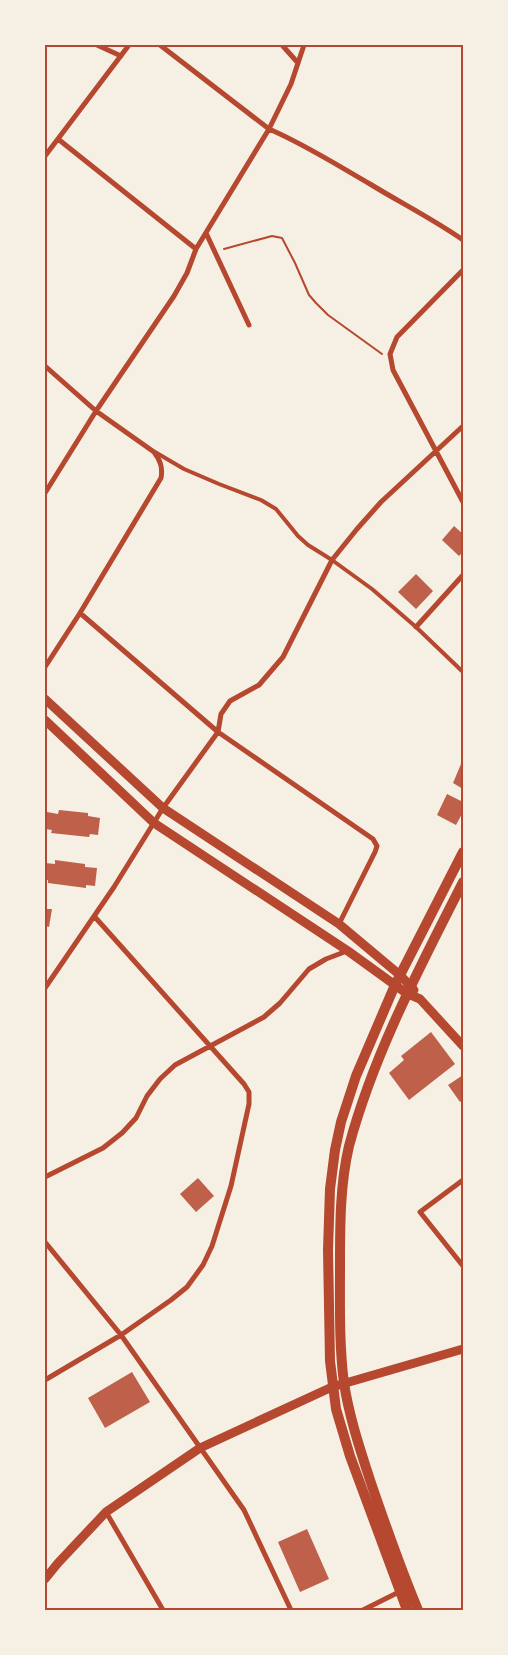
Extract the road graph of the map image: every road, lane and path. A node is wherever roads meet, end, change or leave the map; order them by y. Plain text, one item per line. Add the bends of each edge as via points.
1 (98, 45) edge
2 (129, 45) edge
3 (160, 45) edge
4 (282, 45) edge
5 (304, 45) edge
6 (121, 56) junction
7 (298, 63) junction
8 (268, 129) junction
9 (58, 139) junction
10 (45, 156) edge
11 (206, 233) junction
12 (463, 240) edge
13 (196, 249) junction
14 (214, 252) junction
15 (463, 270) edge
16 (249, 325) dead end
17 (391, 362) junction
18 (45, 366) edge
19 (96, 411) junction
20 (463, 426) edge
21 (435, 451) junction
22 (154, 452) junction
23 (45, 493) edge
24 (463, 502) edge
25 (332, 560) junction
26 (463, 576) edge
27 (80, 613) junction
28 (416, 627) junction
29 (45, 667) edge
30 (463, 672) edge
31 (45, 699) edge
32 (45, 720) edge
33 (218, 732) junction
34 (163, 808) junction
35 (154, 822) junction
36 (463, 852) edge
37 (463, 882) edge
38 (94, 916) junction
39 (339, 924) junction
40 (348, 951) junction
41 (398, 980) junction
42 (45, 988) edge
43 (409, 989) junction
44 (209, 1046) junction
45 (463, 1046) edge
46 (45, 1178) edge
47 (463, 1180) edge
48 (45, 1242) edge
49 (463, 1266) edge
50 (121, 1336) junction
51 (463, 1349) edge
52 (45, 1380) edge
53 (344, 1384) junction
54 (332, 1386) junction
55 (200, 1448) junction
56 (106, 1512) junction
57 (45, 1579) edge
58 (400, 1592) junction
59 (162, 1610) edge
60 (291, 1610) edge
61 (363, 1610) edge
62 (407, 1610) edge
63 (418, 1610) edge

1 - 6 street
2 - 6 street
3 - 8 street
4 - 7 street
5 - 7 street
6 - 9 street
7 - 8 street
8 - 11 street
8 - 12 street via 332,162
9 - 10 street
9 - 13 street
11 - 13 street
11 - 14 street
13 - 19 street via 174,296
14 - 16 street
14 - 17 path via 272,236 282,238 301,280 316,303
15 - 17 street via 397,337 390,354
17 - 21 street
18 - 19 street
19 - 22 street
19 - 23 street
20 - 21 street
21 - 24 street
21 - 25 street via 381,502
22 - 25 lane via 184,469 276,509 298,536
22 - 27 street via 162,466 161,478
25 - 28 lane
25 - 33 street via 283,657 259,685 230,701 221,714
26 - 28 street
27 - 29 street
27 - 33 street
28 - 30 lane
31 - 34 street
32 - 35 street
33 - 34 street
33 - 39 street via 370,836 376,846 375,852
34 - 35 street
34 - 39 street
35 - 38 street
35 - 40 street
36 - 41 main road
37 - 43 main road
38 - 42 street
38 - 44 street
39 - 41 street
40 - 41 street
40 - 44 street via 309,969 264,1017
41 - 43 street
41 - 54 main road via 356,1076 335,1150 328,1250
43 - 45 street
43 - 53 main road via 358,1114 343,1182 340,1238
44 - 46 street via 175,1065 160,1079 136,1118 122,1133 96,1152
44 - 50 street via 249,1092 250,1104 231,1186 212,1246 187,1287
47 - 49 street via 420,1212
48 - 50 street
50 - 52 street
50 - 55 street
51 - 53 street
53 - 54 street
53 - 63 main road via 362,1456
54 - 55 street
54 - 58 main road via 350,1456
55 - 56 street
55 - 60 street via 244,1510
56 - 57 street
56 - 59 street
58 - 61 street
58 - 62 main road

